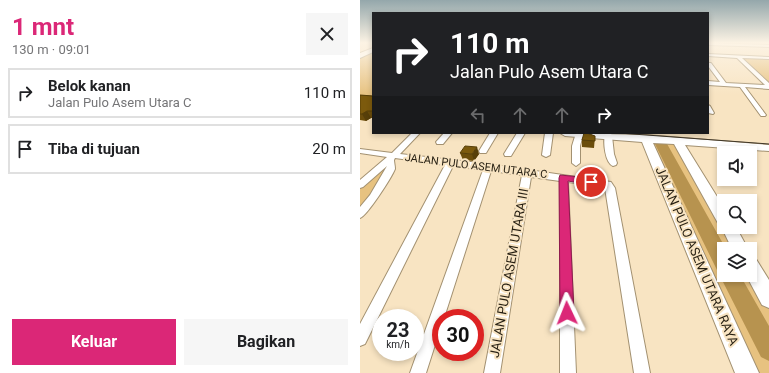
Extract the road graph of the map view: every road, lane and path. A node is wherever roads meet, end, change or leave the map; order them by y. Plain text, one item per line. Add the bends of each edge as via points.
1 (742, 60) edge
2 (709, 65) edge
3 (709, 83) edge
4 (724, 84) junction
5 (741, 85) junction
6 (769, 87) edge
7 (764, 115) dead end
8 (415, 134) edge
9 (447, 134) edge
10 (493, 134) edge
11 (520, 134) edge
12 (549, 134) edge
13 (579, 134) edge
14 (608, 136) junction
15 (693, 137) edge
16 (650, 138) junction
17 (769, 139) edge
18 (674, 140) junction
19 (440, 142) dead end
20 (769, 148) edge
21 (483, 150) dead end
22 (360, 151) edge
23 (769, 151) edge
24 (508, 154) dead end
25 (546, 155) dead end
26 (392, 157) junction
27 (450, 163) junction
28 (576, 163) dead end
29 (613, 163) dead end
30 (488, 168) junction
31 (527, 173) junction
32 (564, 178) junction
33 (360, 185) edge
34 (717, 209) edge
35 (360, 214) edge
36 (757, 277) edge
37 (769, 298) edge
38 (360, 339) edge
39 (418, 373) edge
40 (492, 373) edge
41 (568, 373) edge
42 (642, 373) edge
43 (747, 373) edge

1 - 6 street
2 - 4 street
3 - 4 street
4 - 5 street
5 - 6 street
5 - 7 street
8 - 26 street
9 - 19 street
10 - 21 street
11 - 24 street
12 - 25 street
13 - 14 street
13 - 28 street
14 - 16 street
14 - 29 street
15 - 17 street
15 - 18 street
15 - 20 street
15 - 23 street
16 - 18 street
16 - 43 street, JALAN PULO ASEM UTARA RAYA
18 - 34 street
22 - 26 street, JALAN PULO ASEM UTARA C
26 - 27 street, JALAN PULO ASEM UTARA C
26 - 33 street
26 - 35 street via 391,168
27 - 30 street, JALAN PULO ASEM UTARA C
27 - 38 street
30 - 31 street, JALAN PULO ASEM UTARA C
30 - 39 street
31 - 32 street, JALAN PULO ASEM UTARA C
31 - 40 street, JALAN PULO ASEM UTARA III
32 - 41 street
32 - 42 street, JALAN PULO ASEM UTARA C via 610,186
36 - 37 street

